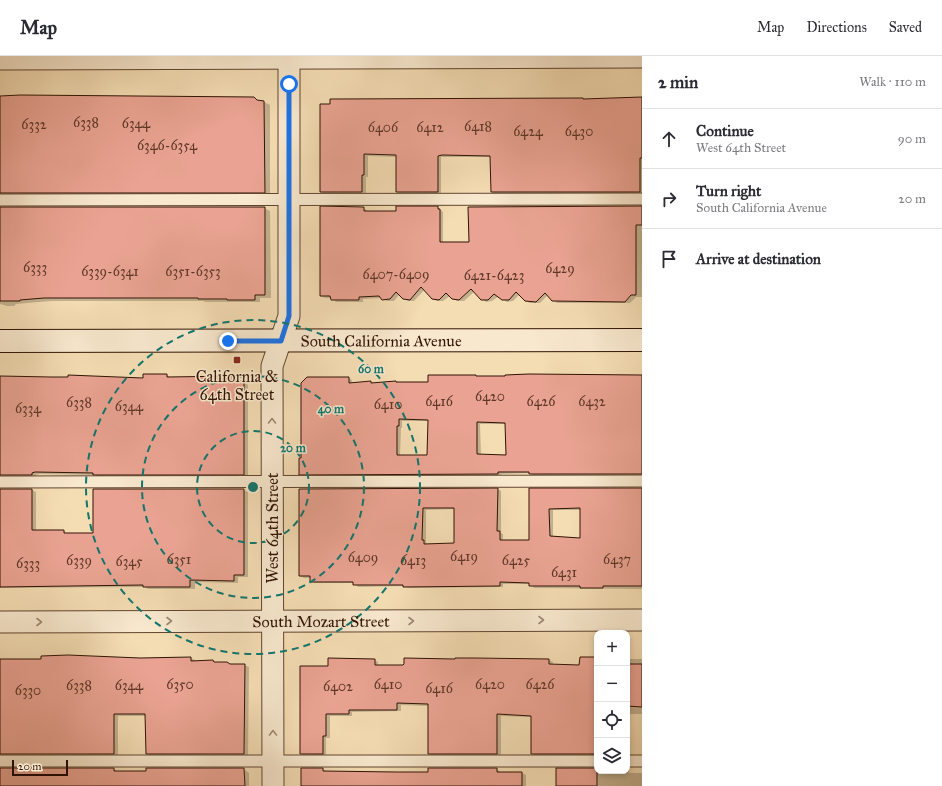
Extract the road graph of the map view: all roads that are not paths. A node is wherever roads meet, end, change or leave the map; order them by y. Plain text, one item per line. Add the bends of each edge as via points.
1 (289, 57) edge
2 (642, 57) edge
3 (0, 59) edge
4 (289, 199) junction
5 (642, 199) edge
6 (0, 200) edge
7 (642, 340) edge
8 (0, 341) edge
9 (281, 341) junction
10 (642, 481) edge
11 (0, 482) edge
12 (272, 482) junction
13 (642, 620) edge
14 (273, 621) junction
15 (0, 622) edge
16 (0, 761) edge
17 (273, 761) junction
18 (594, 761) edge
19 (630, 761) edge
20 (642, 761) edge
21 (273, 786) edge

1 - 2 street
1 - 3 street
1 - 4 street, West 64th Street
4 - 5 lane
4 - 6 lane
4 - 9 street, West 64th Street via 289,316
7 - 9 street, South California Avenue
8 - 9 street, South California Avenue
12 -> 9 street, West 64th Street via 272,366
10 - 12 lane
11 - 12 lane
12 - 14 street, West 64th Street
14 -> 13 street, South Mozart Street
15 -> 14 street, South Mozart Street
17 -> 14 street, West 64th Street
16 - 17 lane
17 - 18 lane
17 - 21 street, West 64th Street
19 - 20 lane

